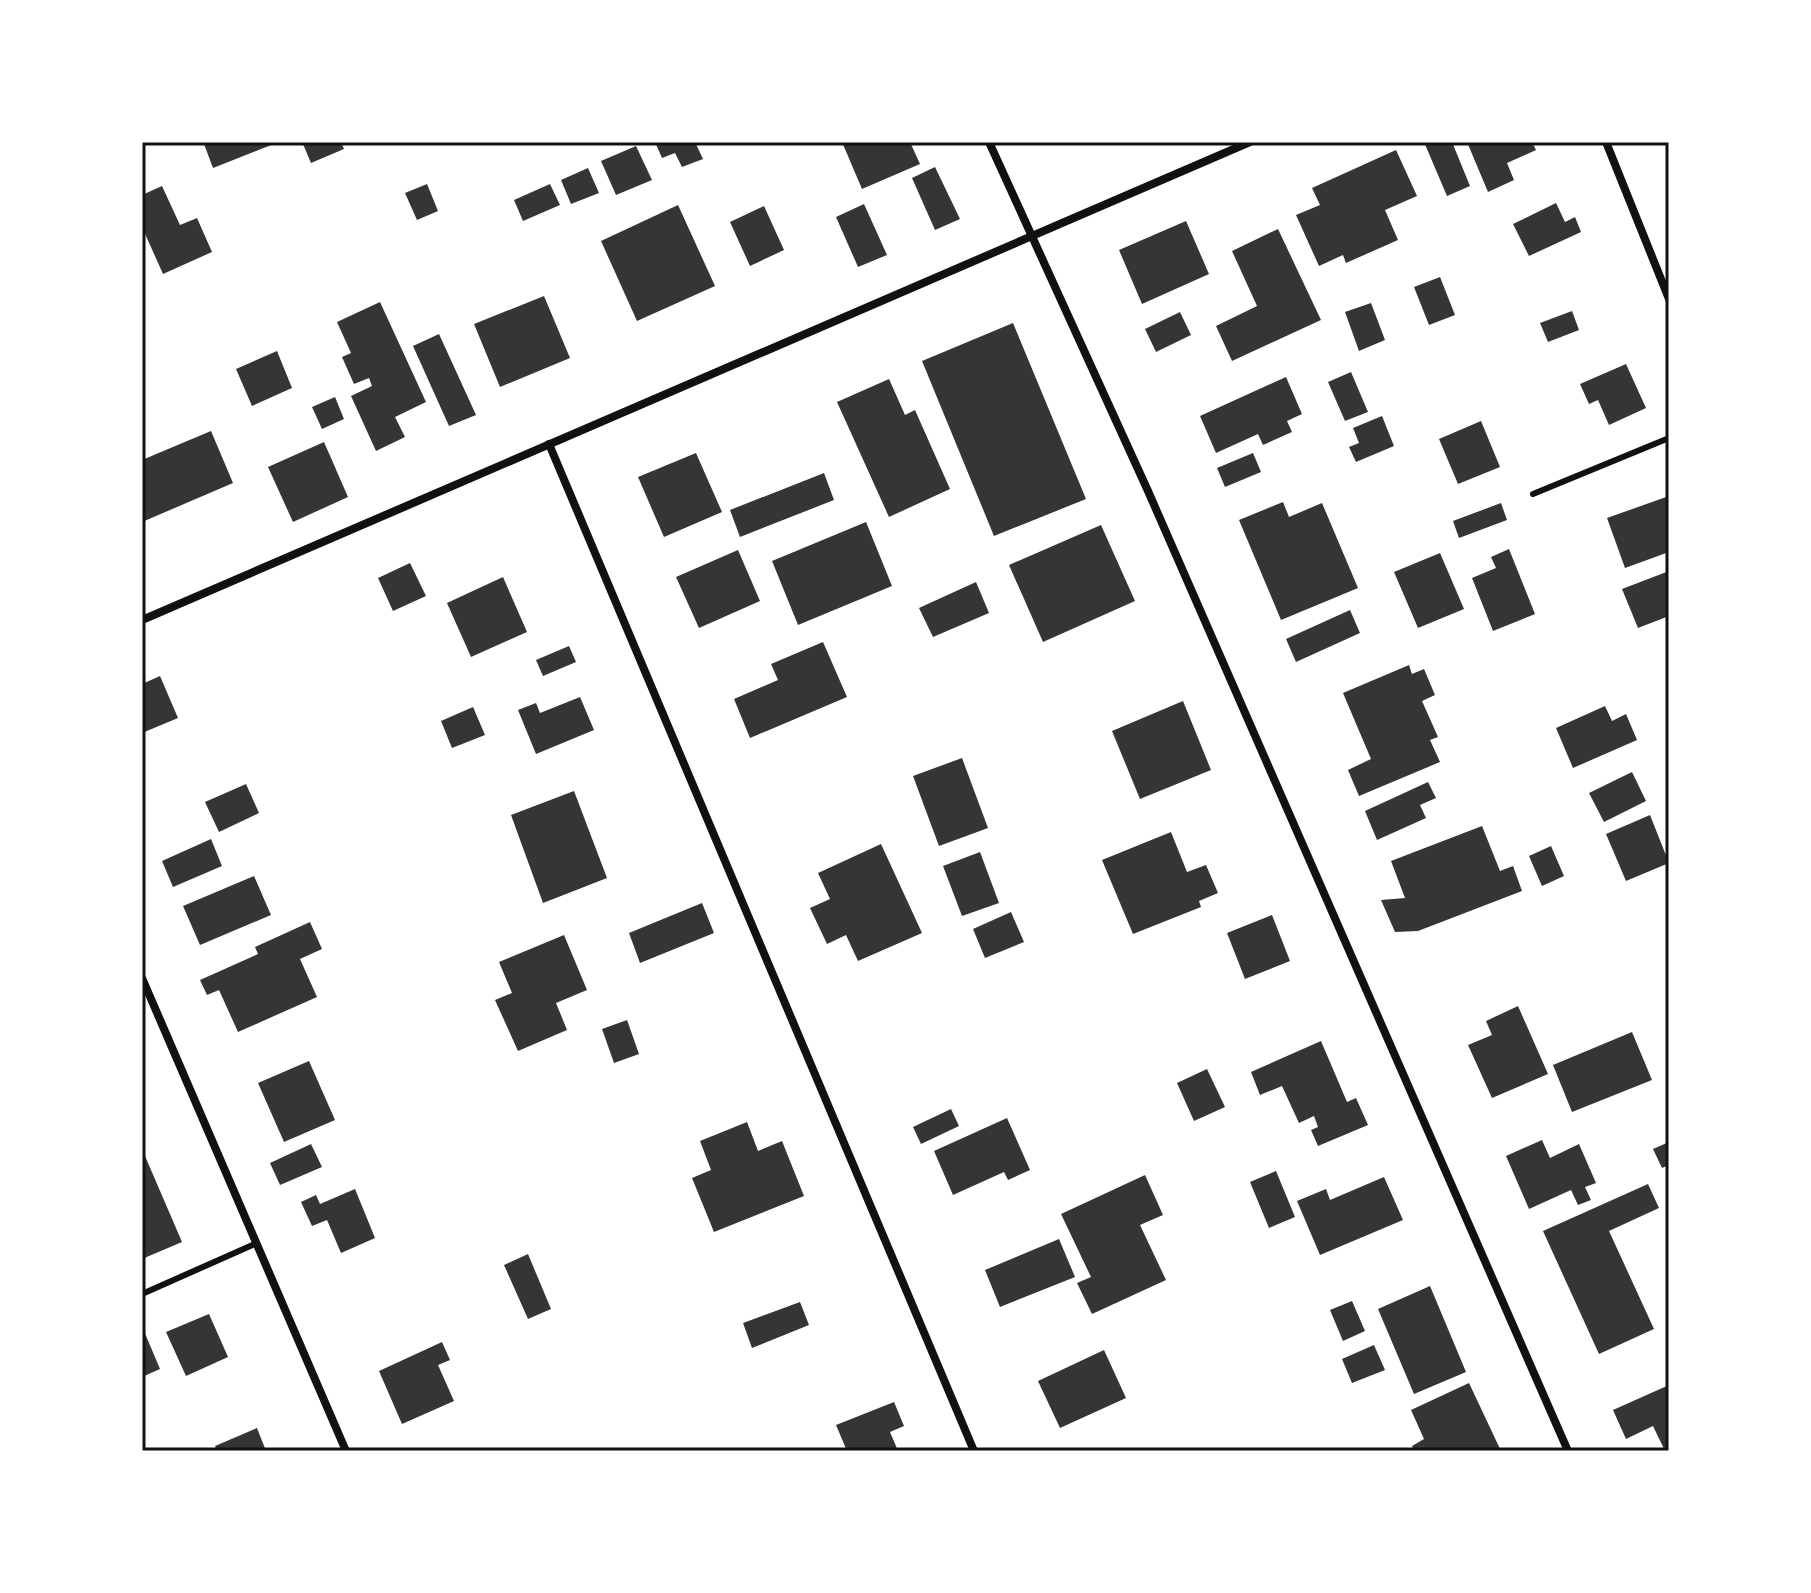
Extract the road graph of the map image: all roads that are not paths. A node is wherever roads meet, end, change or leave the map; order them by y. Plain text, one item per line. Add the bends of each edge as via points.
1 (989, 142) edge
2 (1250, 142) edge
3 (1606, 142) edge
4 (1030, 237) junction
5 (1669, 299) edge
6 (1669, 438) edge
7 (549, 444) junction
8 (1533, 494) dead end
9 (142, 620) edge
10 (142, 978) edge
11 (257, 1243) junction
12 (142, 1294) edge
13 (346, 1451) edge
14 (974, 1451) edge
15 (1568, 1451) edge

1 - 4 street
2 - 4 street
3 - 5 street
4 - 7 street
4 - 15 street via 1148,491
6 - 8 lane
7 - 9 street
7 - 14 street
10 - 11 street
11 - 12 lane
11 - 13 street

